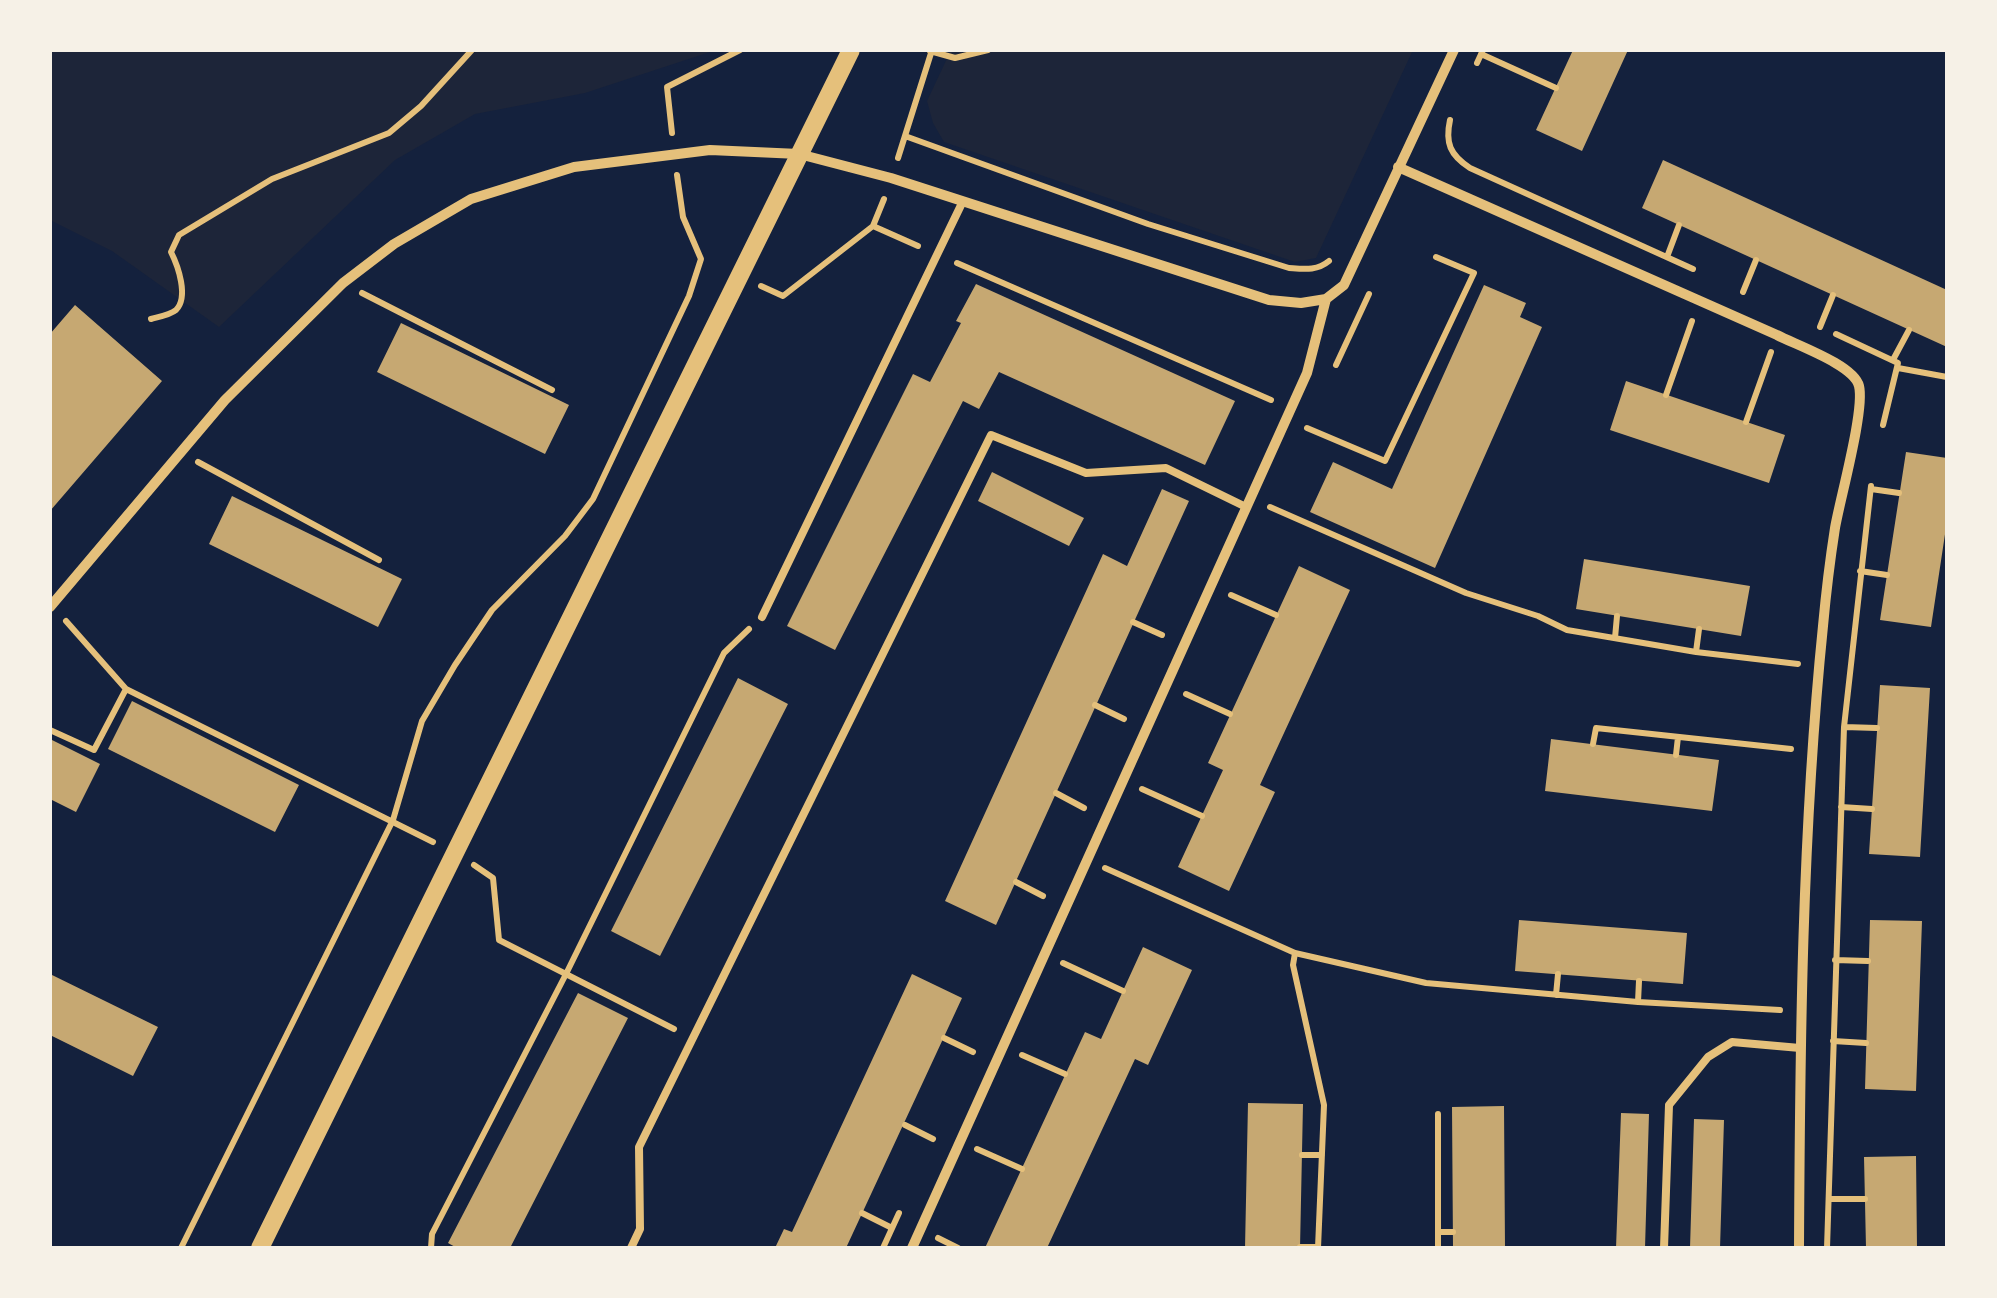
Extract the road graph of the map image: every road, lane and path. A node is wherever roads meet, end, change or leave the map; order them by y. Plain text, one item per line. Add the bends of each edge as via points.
1 (472, 50) edge
2 (851, 50) edge
3 (931, 50) edge
4 (988, 50) edge
5 (1454, 50) edge
6 (1482, 52) edge
7 (1473, 70) dead end
8 (1556, 88) dead end
9 (1450, 118) dead end
10 (905, 136) dead end
11 (800, 154) junction
12 (1398, 168) junction
13 (963, 201) junction
14 (1680, 225) dead end
15 (874, 226) dead end
16 (937, 254) junction
17 (1335, 255) dead end
18 (1436, 257) dead end
19 (1668, 257) junction
20 (701, 259) dead end
21 (1756, 260) dead end
22 (1698, 271) dead end
23 (343, 283) junction
24 (1728, 285) dead end
25 (1744, 292) junction
26 (1833, 295) dead end
27 (1326, 298) junction
28 (1759, 299) dead end
29 (1700, 300) junction
30 (151, 319) dead end
31 (1805, 320) dead end
32 (1820, 327) junction
33 (1909, 330) dead end
34 (1777, 336) junction
35 (1894, 358) junction
36 (1898, 368) junction
37 (1947, 377) edge
38 (552, 390) dead end
39 (1666, 395) dead end
40 (1291, 408) junction
41 (1746, 422) dead end
42 (1307, 428) dead end
43 (1880, 442) dead end
44 (180, 452) junction
45 (1874, 474) dead end
46 (1871, 489) junction
47 (1899, 494) dead end
48 (1270, 506) dead end
49 (1246, 507) junction
50 (379, 560) dead end
51 (1860, 571) junction
52 (1887, 575) dead end
53 (1230, 594) dead end
54 (51, 606) edge
55 (1276, 615) dead end
56 (1618, 616) dead end
57 (762, 617) joint
58 (1134, 622) dead end
59 (1698, 629) dead end
60 (1162, 635) dead end
61 (1615, 638) junction
62 (1696, 652) junction
63 (1819, 667) junction
64 (126, 689) junction
65 (1185, 694) dead end
66 (1096, 705) dead end
67 (1230, 714) dead end
68 (1124, 719) dead end
69 (1844, 727) junction
70 (1877, 728) dead end
71 (50, 730) edge
72 (1678, 737) junction
73 (1592, 744) dead end
74 (1812, 751) junction
75 (1676, 755) dead end
76 (1141, 788) dead end
77 (1056, 793) dead end
78 (1840, 807) junction
79 (1084, 808) dead end
80 (1872, 809) dead end
81 (1202, 816) dead end
82 (394, 820) junction
83 (455, 854) junction
84 (1104, 868) dead end
85 (1016, 882) dead end
86 (1043, 896) dead end
87 (1295, 954) junction
88 (1836, 960) junction
89 (1868, 961) dead end
90 (1062, 962) dead end
91 (566, 974) junction
92 (1558, 974) dead end
93 (1639, 981) dead end
94 (1124, 990) dead end
95 (1556, 995) junction
96 (1638, 1002) junction
97 (1802, 1012) junction
98 (693, 1038) junction
99 (944, 1038) dead end
100 (1833, 1041) junction
101 (1866, 1043) dead end
102 (1800, 1048) junction
103 (973, 1052) dead end
104 (1021, 1054) dead end
105 (1065, 1074) dead end
106 (1438, 1114) dead end
107 (905, 1125) dead end
108 (933, 1139) dead end
109 (978, 1149) dead end
110 (1438, 1149) junction
111 (1452, 1149) dead end
112 (1302, 1155) dead end
113 (1322, 1155) junction
114 (1022, 1169) dead end
115 (1829, 1200) junction
116 (1865, 1200) dead end
117 (862, 1213) dead end
118 (892, 1228) dead end
119 (1438, 1232) junction
120 (1453, 1232) dead end
121 (936, 1238) dead end
122 (1300, 1247) edge
123 (181, 1248) edge
124 (260, 1248) edge
125 (432, 1248) edge
126 (631, 1248) edge
127 (912, 1248) edge
128 (958, 1248) edge
129 (1318, 1248) edge
130 (1438, 1248) edge
131 (1664, 1248) edge
132 (1799, 1248) edge
133 (1828, 1248) edge

1 - 30 path via 388,133 272,179 179,235 171,252 180,305
2 - 11 street
3 - 4 path via 955,58
5 - 12 street
6 - 7 path
6 - 8 path
9 - 19 path via 1448,146 1470,168
10 - 17 path via 1289,268 1322,266
11 - 13 street
11 - 23 street via 710,150 574,167 472,199
11 - 83 street
12 - 27 street via 1344,286
12 - 29 street
13 - 16 lane
13 - 27 street via 1269,300
14 - 19 path
15 - 16 path
16 - 40 path
16 - 57 lane
18 - 42 path via 1474,272 1385,462
19 - 22 path
20 - 82 path via 594,499 492,610 422,721
21 - 25 path
23 - 38 path
23 - 44 street
24 - 25 path
25 - 28 path
26 - 32 path
27 - 40 street
29 - 34 street
29 - 39 path
31 - 32 path
32 - 35 path
33 - 35 path
34 - 41 path
34 - 63 street via 1838,364 1859,385
35 - 36 path
36 - 37 path
36 - 43 path
40 - 49 street
44 - 50 path
44 - 54 street
45 - 46 path
46 - 47 path
46 - 51 path
48 - 61 path via 1466,593 1566,630
49 - 98 lane via 1166,468 1086,473 992,435
49 - 127 street
51 - 52 path
51 - 69 path
53 - 55 path
54 - 64 path
56 - 61 path
57 - 91 path via 724,653
58 - 60 path
59 - 62 path
61 - 62 path
62 - 63 path
63 - 74 street
64 - 71 path via 94,750
64 - 82 path
65 - 67 path
66 - 68 path
69 - 70 path
69 - 78 path
72 - 73 path via 1596,728
72 - 74 path
72 - 75 path
74 - 97 street
76 - 81 path
77 - 79 path
78 - 80 path
78 - 88 path
82 - 83 path
82 - 123 path
83 - 91 path via 493,878 499,940
83 - 124 street
84 - 87 path
85 - 86 path
87 - 95 path via 1426,983
87 - 113 path via 1324,1105
88 - 89 path
88 - 100 path
90 - 94 path
91 - 98 path
91 - 125 path via 432,1234
92 - 95 path
93 - 96 path
95 - 96 path
96 - 97 path
97 - 102 street
98 - 126 lane via 639,1148 640,1229
99 - 103 path
100 - 101 path
100 - 115 path
102 - 131 lane via 1732,1042 1708,1056 1669,1105
102 - 132 street
104 - 105 path
106 - 110 path
107 - 108 path
109 - 114 path
110 - 111 path
110 - 119 path
112 - 113 path
113 - 129 path
115 - 116 path
115 - 133 path
117 - 118 path
119 - 120 path
119 - 130 path
121 - 128 path
122 - 129 path

